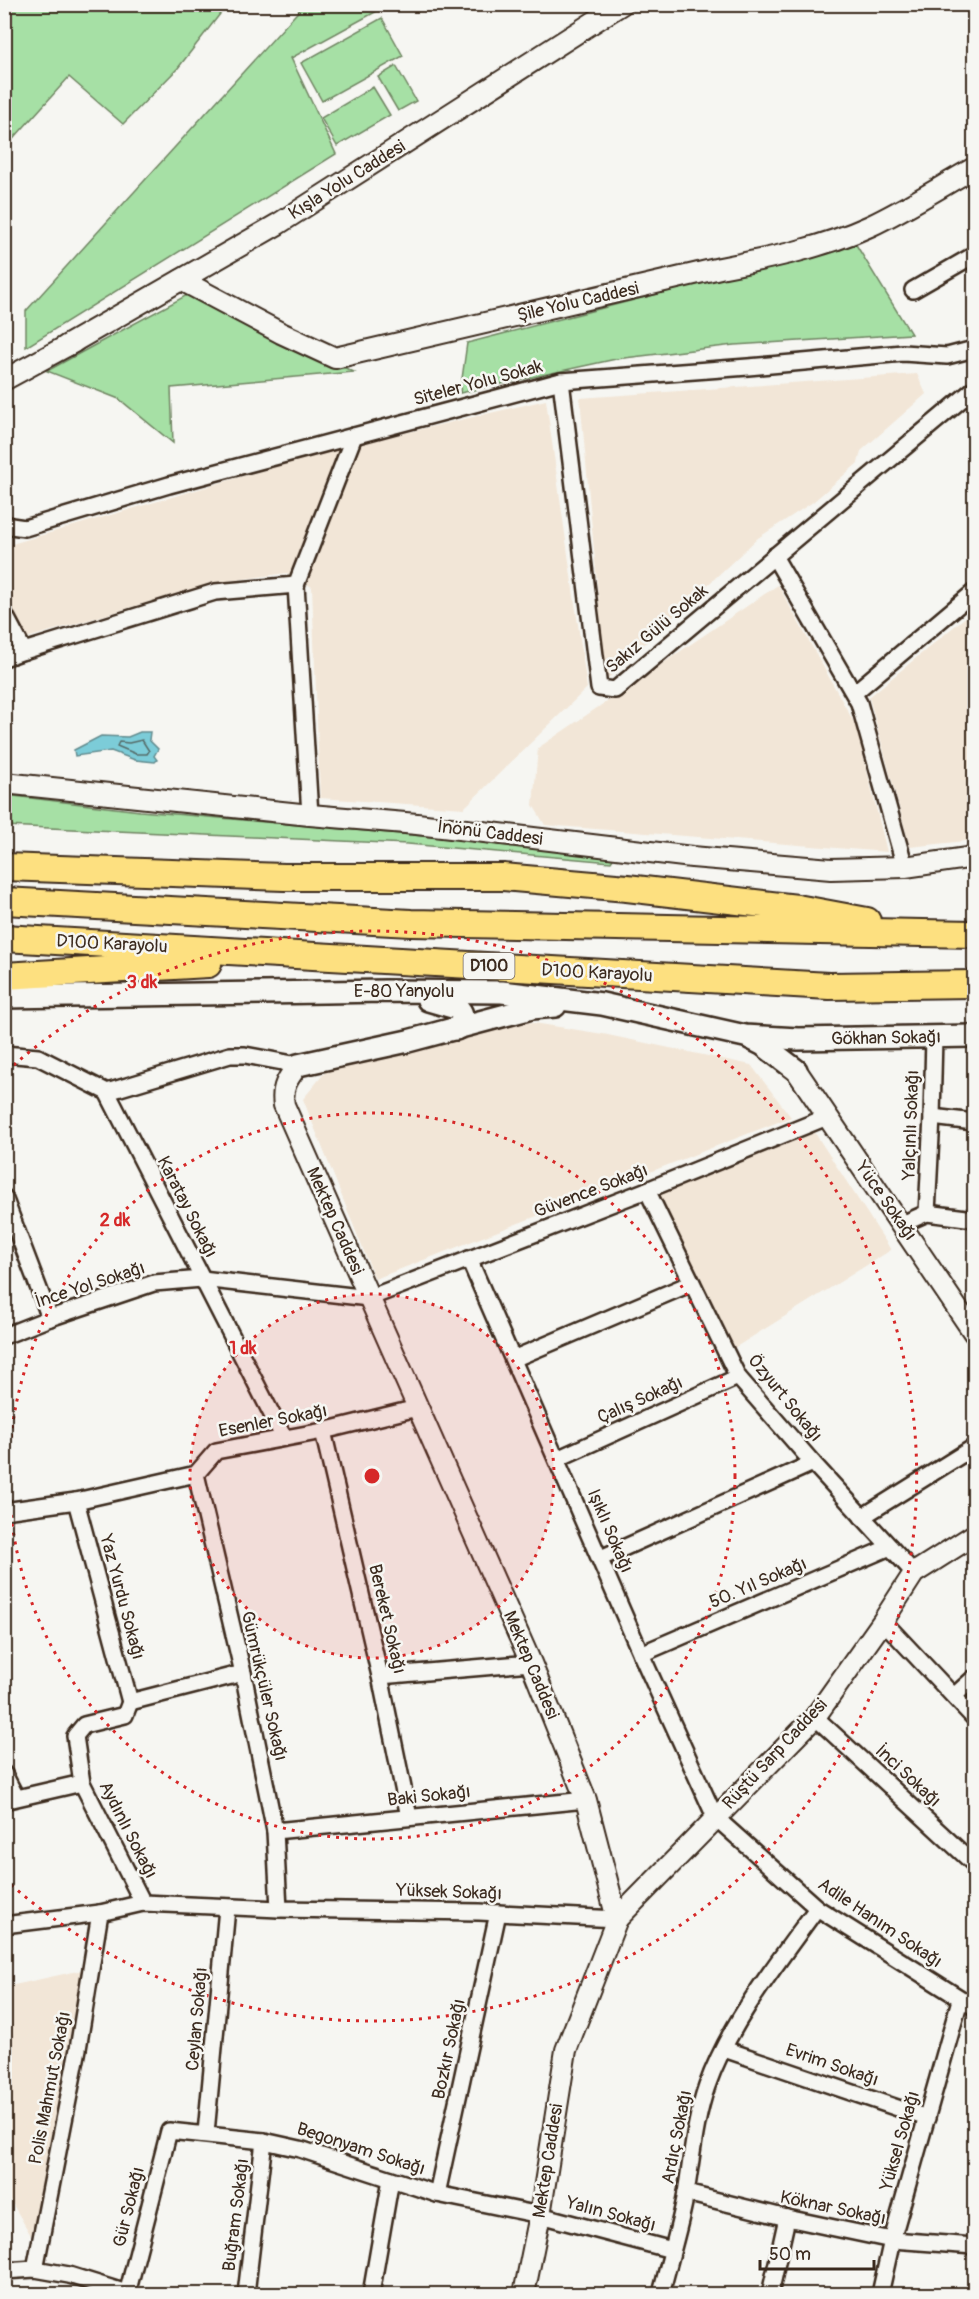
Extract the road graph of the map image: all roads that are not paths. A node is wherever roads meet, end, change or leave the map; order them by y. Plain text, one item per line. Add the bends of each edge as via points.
1 (622, 4) edge
2 (975, 168) edge
3 (975, 255) edge
4 (181, 280) junction
5 (913, 290) dead end
6 (975, 349) edge
7 (4, 380) edge
8 (561, 381) junction
9 (975, 389) edge
10 (354, 436) junction
11 (4, 523) edge
12 (774, 556) junction
13 (296, 585) junction
14 (975, 592) edge
15 (4, 613) edge
16 (24, 651) junction
17 (4, 658) edge
18 (854, 693) junction
19 (4, 783) edge
20 (310, 815) junction
21 (975, 857) edge
22 (4, 867) edge
23 (905, 867) junction
24 (4, 901) edge
25 (975, 934) edge
26 (938, 935) junction
27 (4, 938) edge
28 (325, 957) junction
29 (4, 976) edge
30 (975, 984) edge
31 (386, 991) junction
32 (4, 997) edge
33 (590, 1003) junction
34 (456, 1029) junction
35 (745, 1036) junction
36 (975, 1036) edge
37 (934, 1037) junction
38 (798, 1039) junction
39 (4, 1054) edge
40 (298, 1065) junction
41 (796, 1070) junction
42 (107, 1092) junction
43 (826, 1116) junction
44 (932, 1117) junction
45 (975, 1122) edge
46 (646, 1190) junction
47 (4, 1197) edge
48 (927, 1214) junction
49 (975, 1219) edge
50 (902, 1224) junction
51 (469, 1259) junction
52 (202, 1279) junction
53 (692, 1283) junction
54 (369, 1298) junction
55 (50, 1317) junction
56 (975, 1333) edge
57 (4, 1336) edge
58 (513, 1359) junction
59 (738, 1377) junction
60 (417, 1408) junction
61 (323, 1431) junction
62 (284, 1438) junction
63 (975, 1447) edge
64 (557, 1459) junction
65 (813, 1463) junction
66 (196, 1474) junction
67 (76, 1501) junction
68 (4, 1511) edge
69 (862, 1517) junction
70 (972, 1543) edge
71 (890, 1547) junction
72 (601, 1558) junction
73 (914, 1573) junction
74 (883, 1621) junction
75 (641, 1654) junction
76 (531, 1663) junction
77 (243, 1673) junction
78 (380, 1676) junction
79 (975, 1678) edge
80 (954, 1696) junction
81 (130, 1702) junction
82 (815, 1717) junction
83 (975, 1718) edge
84 (4, 1774) edge
85 (82, 1783) junction
86 (10, 1799) edge
87 (586, 1800) junction
88 (409, 1817) junction
89 (715, 1817) junction
90 (275, 1831) junction
91 (975, 1864) edge
92 (143, 1904) junction
93 (227, 1908) junction
94 (817, 1908) junction
95 (279, 1909) junction
96 (100, 1913) junction
97 (498, 1913) junction
98 (617, 1919) junction
99 (4, 1924) edge
100 (960, 2000) junction
101 (975, 2007) edge
102 (724, 2049) junction
103 (927, 2118) junction
104 (169, 2131) joint
105 (206, 2133) junction
106 (264, 2141) junction
107 (391, 2180) junction
108 (686, 2193) junction
109 (437, 2194) junction
110 (540, 2215) junction
111 (787, 2218) junction
112 (892, 2240) junction
113 (975, 2246) edge
114 (672, 2250) junction
115 (35, 2269) junction
116 (4, 2271) edge
117 (97, 2289) edge
118 (129, 2294) edge
119 (246, 2295) edge
120 (371, 2295) edge
121 (524, 2295) edge
122 (661, 2295) edge
123 (770, 2295) edge
124 (880, 2295) edge

1 - 4 street, Kışla Yolu Caddesi via 278,224
2 - 4 street, Şile Yolu Caddesi via 870,226 782,256 335,358
3 - 5 street
4 - 7 street, Kışla Yolu Caddesi
6 - 8 street, Siteler Yolu Sokak via 947,356 903,353
8 - 10 street, Siteler Yolu Sokak
8 - 12 street, Sakız Gülü Sokak via 599,688 615,690
9 - 12 street, Sakız Gülü Sokak
10 - 11 street, Siteler Yolu Sokak via 146,491 26,528
10 - 13 street
12 - 18 street
13 - 16 street via 215,592
13 - 20 street
14 - 18 street
15 - 16 street
16 - 17 street
18 - 23 street
19 - 20 street, İnönü Caddesi
20 - 23 street, İnönü Caddesi via 692,857 831,869
21 - 23 street, İnönü Caddesi
22 - 26 highway via 284,877 503,877 797,908
24 - 26 highway, D100 Karayolu via 411,923
25 - 26 highway, D100 Karayolu
27 - 28 highway, D100 Karayolu / D100
28 - 29 highway
28 - 30 highway, D100 Karayolu / D100 via 829,986
31 - 32 main road, E-80 Yanyolu
31 - 33 main road, E-80 Yanyolu via 502,992
31 - 34 main road via 456,1006 463,1017
33 - 34 main road via 532,1008
33 - 35 main road, E-80 Yanyolu
34 - 40 main road
35 - 38 main road, E-80 Yanyolu
35 - 41 main road
36 - 37 main road, Gökhan Sokağı
37 - 38 main road, Gökhan Sokağı
37 - 44 street, Yalçınlı Sokağı
38 - 41 main road via 794,1054
39 - 42 street via 38,1057
40 - 42 street via 230,1055
40 - 54 street, Mektep Caddesi via 284,1087 284,1105
41 - 43 street, Yüce Sokağı
42 - 52 street, Karatay Sokağı
43 - 46 street, Güvence Sokağı
43 - 50 street, Yüce Sokağı
44 - 45 street
44 - 48 street, Yalçınlı Sokağı
46 - 51 street, Güvence Sokağı
46 - 53 street, Özyurt Sokağı
47 - 55 street
48 - 49 street
48 - 50 street
50 - 56 street, Yüce Sokağı
51 - 54 street, Güvence Sokağı
51 - 58 street, Işıklı Sokağı
52 - 54 street, İnce Yol Sokağı
52 - 55 street, İnce Yol Sokağı via 154,1283
52 - 62 street, Karatay Sokağı
53 - 58 street
53 - 59 street, Özyurt Sokağı
54 - 60 street, Mektep Caddesi
55 - 57 street, İnce Yol Sokağı
58 - 64 street, Işıklı Sokağı
59 - 64 street, Çalış Sokağı
59 - 65 street, Özyurt Sokağı
60 - 61 street, Esenler Sokağı
60 - 76 street, Mektep Caddesi
61 - 62 street, Esenler Sokağı
61 - 78 street, Bereket Sokağı
62 - 66 street, Esenler Sokağı via 216,1451
63 - 69 street
64 - 72 street, Işıklı Sokağı
65 - 69 street, Özyurt Sokağı
65 - 72 street
66 - 67 street
66 - 77 street, Gümrükçüler Sokağı
67 - 68 street
67 - 81 street, Yaz Yurdu Sokağı
69 - 71 street, Özyurt Sokağı
70 - 73 street, Rüştü Sarp Caddesi
71 - 73 street, Özyurt Sokağı
71 - 75 street, 50. Yıl Sokağı
72 - 75 street, Işıklı Sokağı
73 - 74 street, Rüştü Sarp Caddesi
74 - 80 street
74 - 82 street, Rüştü Sarp Caddesi
75 - 89 street, Işıklı Sokağı
76 - 78 street
76 - 87 street, Mektep Caddesi
77 - 81 street
77 - 90 street, Gümrükçüler Sokağı
78 - 88 street, Bereket Sokağı
79 - 80 street
80 - 83 street
81 - 85 street, Aydınlı Sokağı via 125,1714 84,1725 75,1736
82 - 89 street, Rüştü Sarp Caddesi
82 - 91 street, İnci Sokağı
84 - 86 street
85 - 86 street
85 - 92 street, Aydınlı Sokağı
87 - 88 street, Baki Sokağı
87 - 98 street, Mektep Caddesi
88 - 90 street, Baki Sokağı
89 - 94 street, Adile Hanım Sokağı
89 - 98 street, Rüştü Sarp Caddesi
90 - 95 street, Gümrükçüler Sokağı
92 - 93 street, Yüksek Sokağı
92 - 96 street, Yüksek Sokağı
93 - 95 street, Yüksek Sokağı
93 - 105 street, Ceylan Sokağı
94 - 100 street, Adile Hanım Sokağı
94 - 102 street, Ardıç Sokağı via 757,1991
95 - 97 street, Yüksek Sokağı
96 - 99 street, Yüksek Sokağı
96 - 115 street, Polis Mahmut Sokağı
97 - 98 street, Yüksek Sokağı
97 - 109 street, Bozkır Sokağı
98 - 110 street, Mektep Caddesi via 566,2050
100 - 101 street, Adile Hanım Sokağı
100 - 103 street, Yüksel Sokağı
102 - 103 street, Evrim Sokağı
102 - 108 street, Ardıç Sokağı via 698,2113
103 - 112 street, Yüksel Sokağı
104 - 105 street, Begonyam Sokağı
104 - 118 street, Gür Sokağı
105 - 106 street, Begonyam Sokağı
106 - 107 street, Begonyam Sokağı
106 - 119 street, Buğram Sokağı
107 - 109 street, Begonyam Sokağı
107 - 120 street
108 - 111 street, Köknar Sokağı
108 - 114 street, Ardıç Sokağı
109 - 110 street, Begonyam Sokağı
110 - 114 street, Yalın Sokağı
110 - 121 street, Mektep Caddesi
111 - 112 street, Köknar Sokağı
111 - 123 street
112 - 113 street, Köknar Sokağı
112 - 124 street, Yüksel Sokağı
114 - 122 street, Ardıç Sokağı
115 - 116 street
115 - 117 street via 69,2275
117 - 118 street

